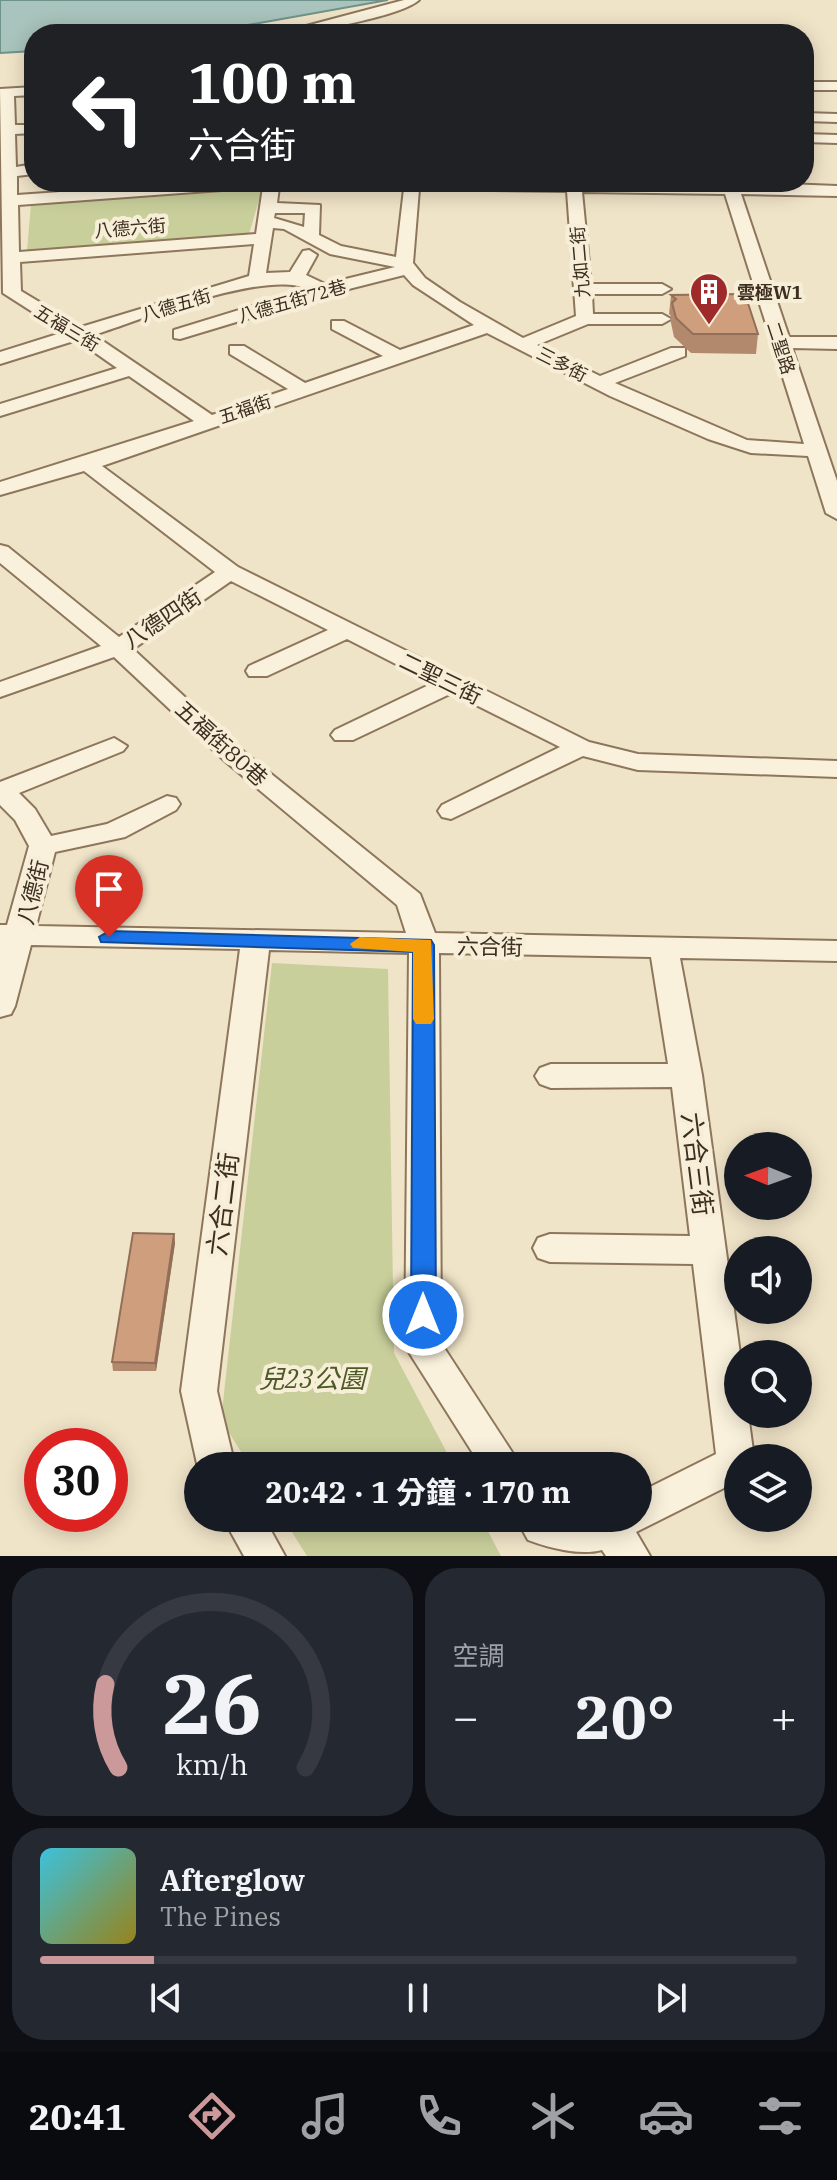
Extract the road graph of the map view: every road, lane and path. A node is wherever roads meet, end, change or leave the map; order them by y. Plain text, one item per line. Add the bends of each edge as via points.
1 (413, 0) edge
2 (325, 24) edge
3 (814, 86) edge
4 (837, 86) edge
5 (24, 92) edge
6 (4, 93) edge
7 (814, 117) edge
8 (837, 118) edge
9 (814, 138) edge
10 (837, 139) edge
11 (6, 142) edge
12 (6, 177) edge
13 (814, 190) edge
14 (837, 191) edge
15 (124, 192) edge
16 (271, 192) edge
17 (411, 192) edge
18 (574, 192) edge
19 (732, 192) edge
20 (5, 200) edge
21 (266, 222) junction
22 (311, 234) junction
23 (309, 255) dead end
24 (4, 258) edge
25 (405, 267) junction
26 (296, 277) junction
27 (257, 279) junction
28 (581, 289) junction
29 (662, 289) dead end
30 (323, 290) junction
31 (31, 307) junction
32 (0, 309) edge
33 (585, 319) junction
34 (662, 319) dead end
35 (338, 325) dead end
36 (489, 326) junction
37 (80, 334) junction
38 (180, 334) dead end
39 (779, 342) junction
40 (837, 343) edge
41 (524, 344) junction
42 (237, 350) dead end
43 (678, 352) dead end
44 (397, 356) junction
45 (0, 358) edge
46 (132, 369) junction
47 (599, 383) junction
48 (302, 389) junction
49 (0, 410) edge
50 (208, 421) junction
51 (816, 450) junction
52 (87, 464) junction
53 (0, 489) edge
54 (837, 513) edge
55 (0, 552) edge
56 (230, 572) junction
57 (346, 631) junction
58 (118, 648) junction
59 (258, 671) dead end
60 (453, 683) junction
61 (0, 690) edge
62 (344, 735) dead end
63 (114, 746) dead end
64 (580, 747) junction
65 (837, 769) edge
66 (0, 791) edge
67 (167, 804) dead end
68 (451, 811) dead end
69 (43, 846) junction
70 (10, 935) edge
71 (256, 940) junction
72 (424, 945) junction
73 (664, 949) junction
74 (837, 951) edge
75 (0, 1006) edge
76 (686, 1075) junction
77 (551, 1076) dead end
78 (550, 1248) dead end
79 (708, 1250) junction
80 (213, 1452) edge
81 (493, 1452) edge
82 (652, 1512) edge
83 (251, 1532) edge
84 (569, 1532) edge
85 (608, 1532) edge
86 (265, 1556) edge

1 - 2 street
3 - 4 street
5 - 6 street
6 - 11 street, 五福三街
7 - 8 street
9 - 10 street
11 - 12 street, 五福三街
12 - 20 street, 五福三街
13 - 14 street
15 - 20 street
16 - 21 street
17 - 25 street
18 - 28 street, 九如二街
19 - 39 street, 二聖路
20 - 24 street, 五福三街
21 - 22 street
21 - 22 street via 314,208
21 - 24 street, 八德六街
21 - 27 street
22 - 25 street via 336,250
23 - 26 street
24 - 31 street, 五福三街 via 12,293
25 - 30 street, 八德五街72巷
25 - 36 street, 三多街 via 424,288
26 - 27 street, 八德五街
26 - 30 street
27 - 37 street, 八德五街
28 - 29 street
28 - 33 street, 九如二街
30 - 38 street, 八德五街72巷
31 - 32 street
31 - 37 street, 五福三街
33 - 34 street
33 - 41 street, 九如二街
35 - 44 street
36 - 41 street, 三多街
36 - 44 street, 五福街
37 - 45 street, 八德五街
37 - 46 street, 五福三街
39 - 40 street
39 - 51 street, 二聖路
41 - 47 street, 三多街
42 - 48 street
43 - 47 street
44 - 48 street, 五福街
46 - 49 street
46 - 50 street, 五福三街
47 - 51 street, 三多街 via 696,430 745,446
48 - 50 street, 五福街
50 - 52 street, 五福街
51 - 54 street, 二聖路
52 - 53 street, 五福街
52 - 56 street, 二聖三街
55 - 58 street, 五福街80巷
56 - 57 street, 二聖三街
56 - 58 street, 八德四街
57 - 59 street
57 - 60 street, 二聖三街
58 - 61 street, 八德四街
58 - 72 street, 五福街80巷 via 235,757 410,901
60 - 62 street
60 - 64 street, 二聖三街
63 - 66 street
64 - 65 street, 二聖三街 via 638,762
64 - 68 street
66 - 69 street, 八德街 via 26,815
67 - 69 street via 115,831
69 - 70 street, 八德街
70 - 71 street, 六合街
70 - 75 street, 八德街
71 - 72 street, 六合街
71 - 80 street, 六合二街 via 199,1391
72 - 73 street, 六合街
72 - 81 street via 423,1346
73 - 74 street, 六合街
73 - 76 street, 六合三街
76 - 77 street
76 - 79 street, 六合三街
78 - 79 street
79 - 82 street, 六合三街 via 736,1463
83 - 86 street
84 - 85 street, 六合三街

